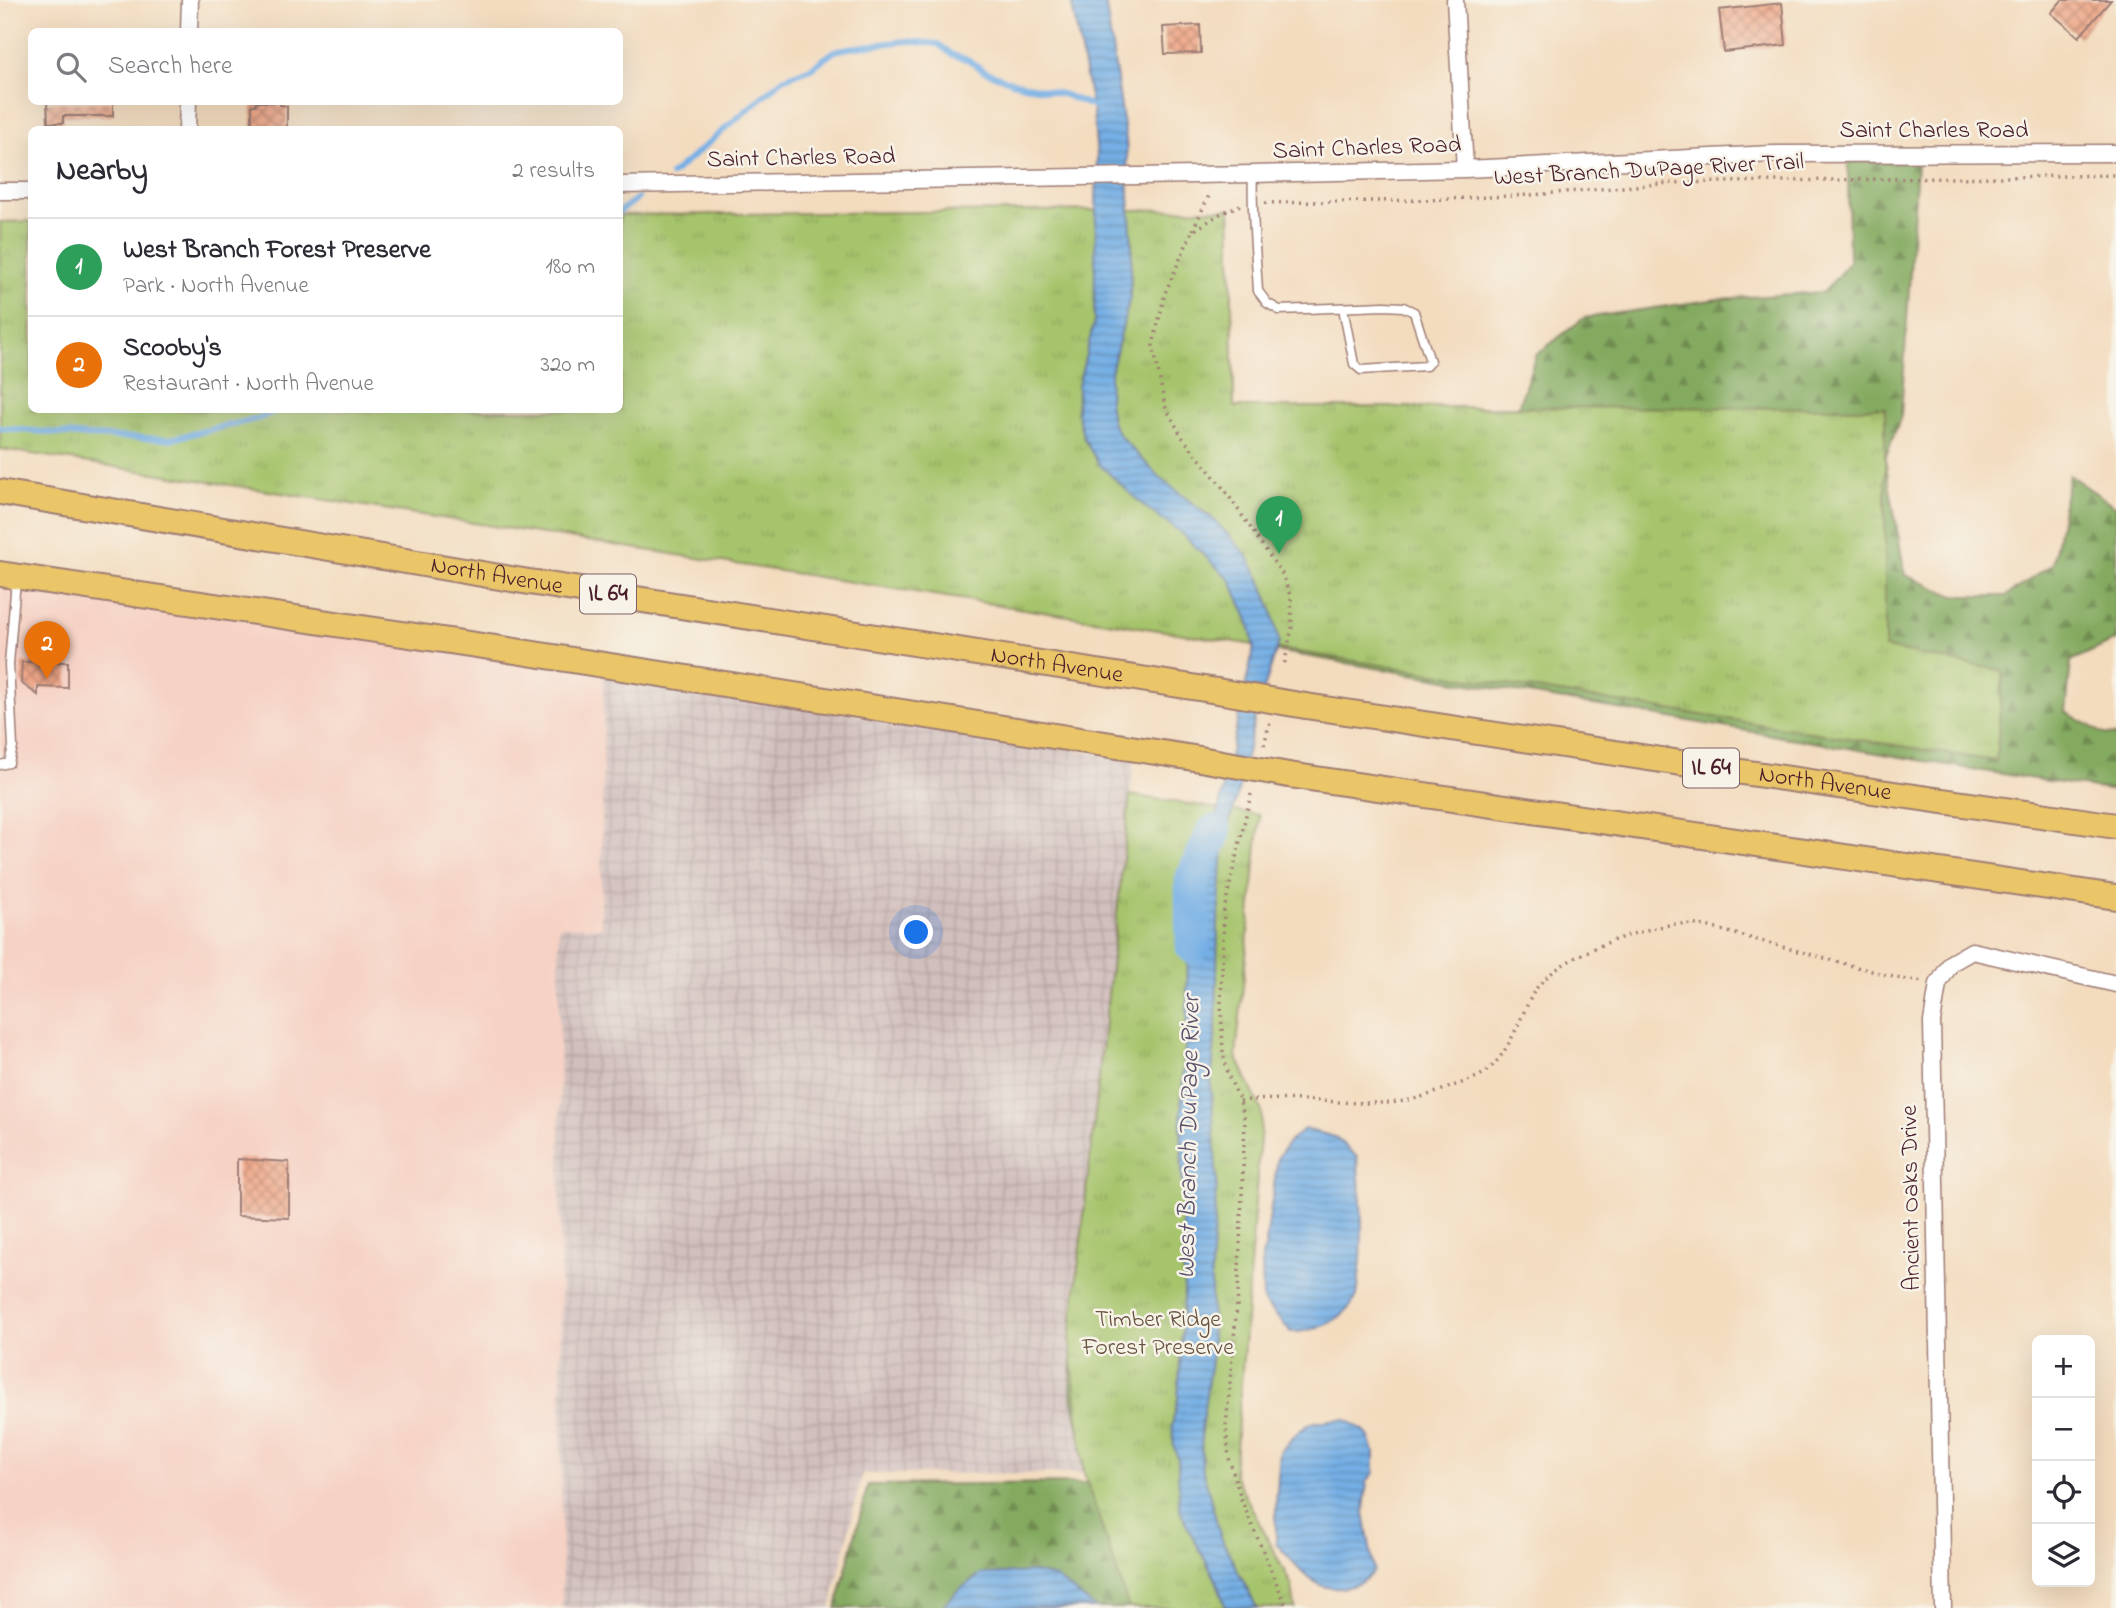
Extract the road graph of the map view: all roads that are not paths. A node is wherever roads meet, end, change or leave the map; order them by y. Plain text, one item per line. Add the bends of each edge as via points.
1 (190, 0) edge
2 (1455, 0) edge
3 (189, 28) edge
4 (188, 105) edge
5 (187, 126) edge
6 (2116, 153) edge
7 (1465, 169) junction
8 (1253, 174) junction
9 (623, 185) edge
10 (0, 191) edge
11 (28, 191) edge
12 (1343, 308) junction
13 (0, 492) edge
14 (8, 576) edge
15 (4, 666) edge
16 (0, 765) edge
17 (2116, 826) edge
18 (2116, 897) edge
19 (2116, 984) edge
20 (1943, 1608) edge

1 - 3 street
2 - 7 street
4 - 5 street
6 - 7 street, Saint Charles Road via 1773,154
7 - 8 street, Saint Charles Road
8 - 9 street, Saint Charles Road
8 - 12 lane via 1251,204 1261,297 1279,310
10 - 11 street
12 - 12 lane via 1403,307 1414,312 1430,361 1426,366 1361,370 1354,364
13 - 17 main road, North Avenue / IL 64, bridge via 1306,706
14 - 15 lane
14 - 18 main road, bridge via 1289,775
15 - 16 lane via 13,747 9,763
19 - 20 street, Ancient Oaks Drive via 1972,951 1951,962 1938,984 1931,1022

